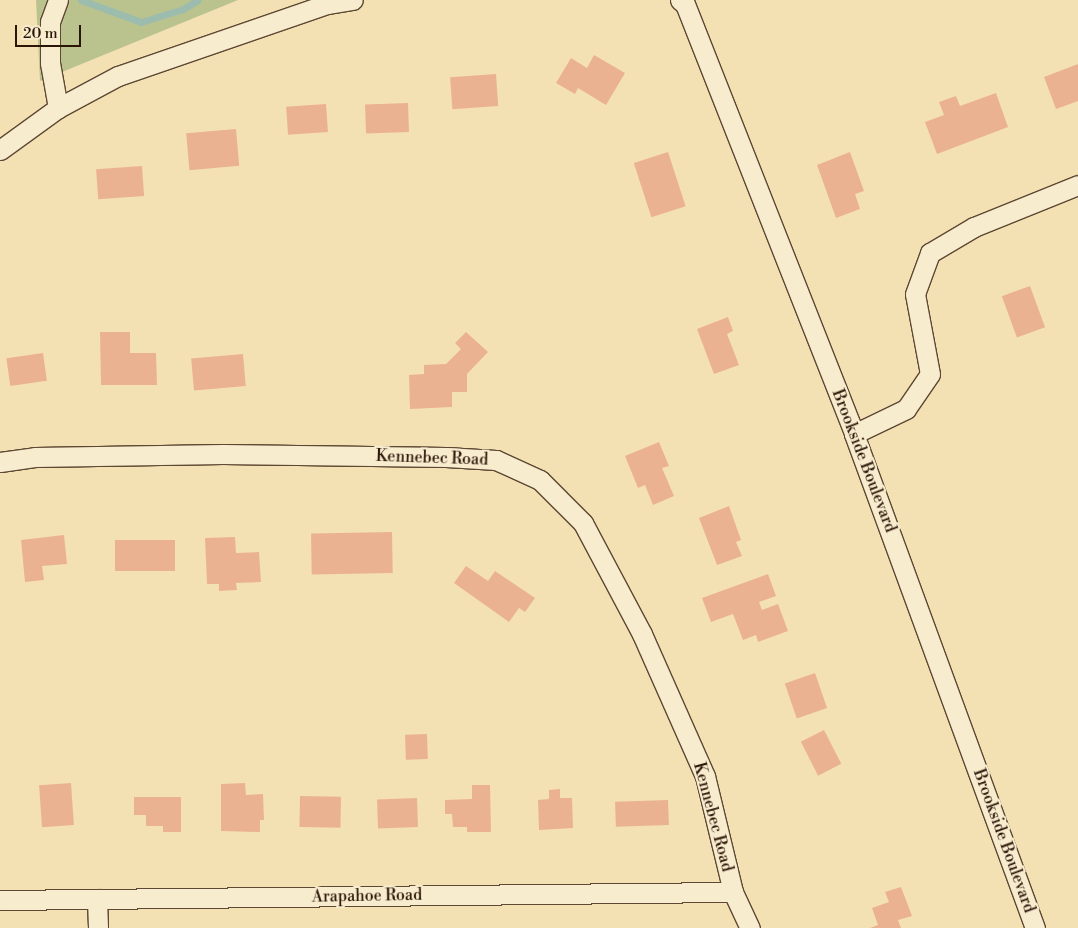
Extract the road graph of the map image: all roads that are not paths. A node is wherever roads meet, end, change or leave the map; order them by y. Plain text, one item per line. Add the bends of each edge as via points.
1 (58, 0) edge
2 (353, 0) edge
3 (680, 0) edge
4 (58, 108) junction
5 (0, 150) edge
6 (1078, 186) edge
7 (854, 434) junction
8 (0, 462) edge
9 (733, 892) junction
10 (97, 899) junction
11 (0, 900) edge
12 (98, 928) edge
13 (750, 928) edge
14 (1035, 928) edge

1 - 4 street via 50,22 50,63
2 - 4 street via 327,4 118,76
3 - 7 street, Brookside Boulevard via 685,4
4 - 5 street
6 - 7 street via 974,227 930,254 915,294 930,374 906,409
7 - 14 street, Brookside Boulevard
8 - 9 street, Kennebec Road via 35,457 223,454 446,457 496,460 540,480 583,522 642,634 705,776
9 - 10 street, Arapahoe Road
9 - 13 street, Kennebec Road
10 - 11 street, Arapahoe Road
10 - 12 street

